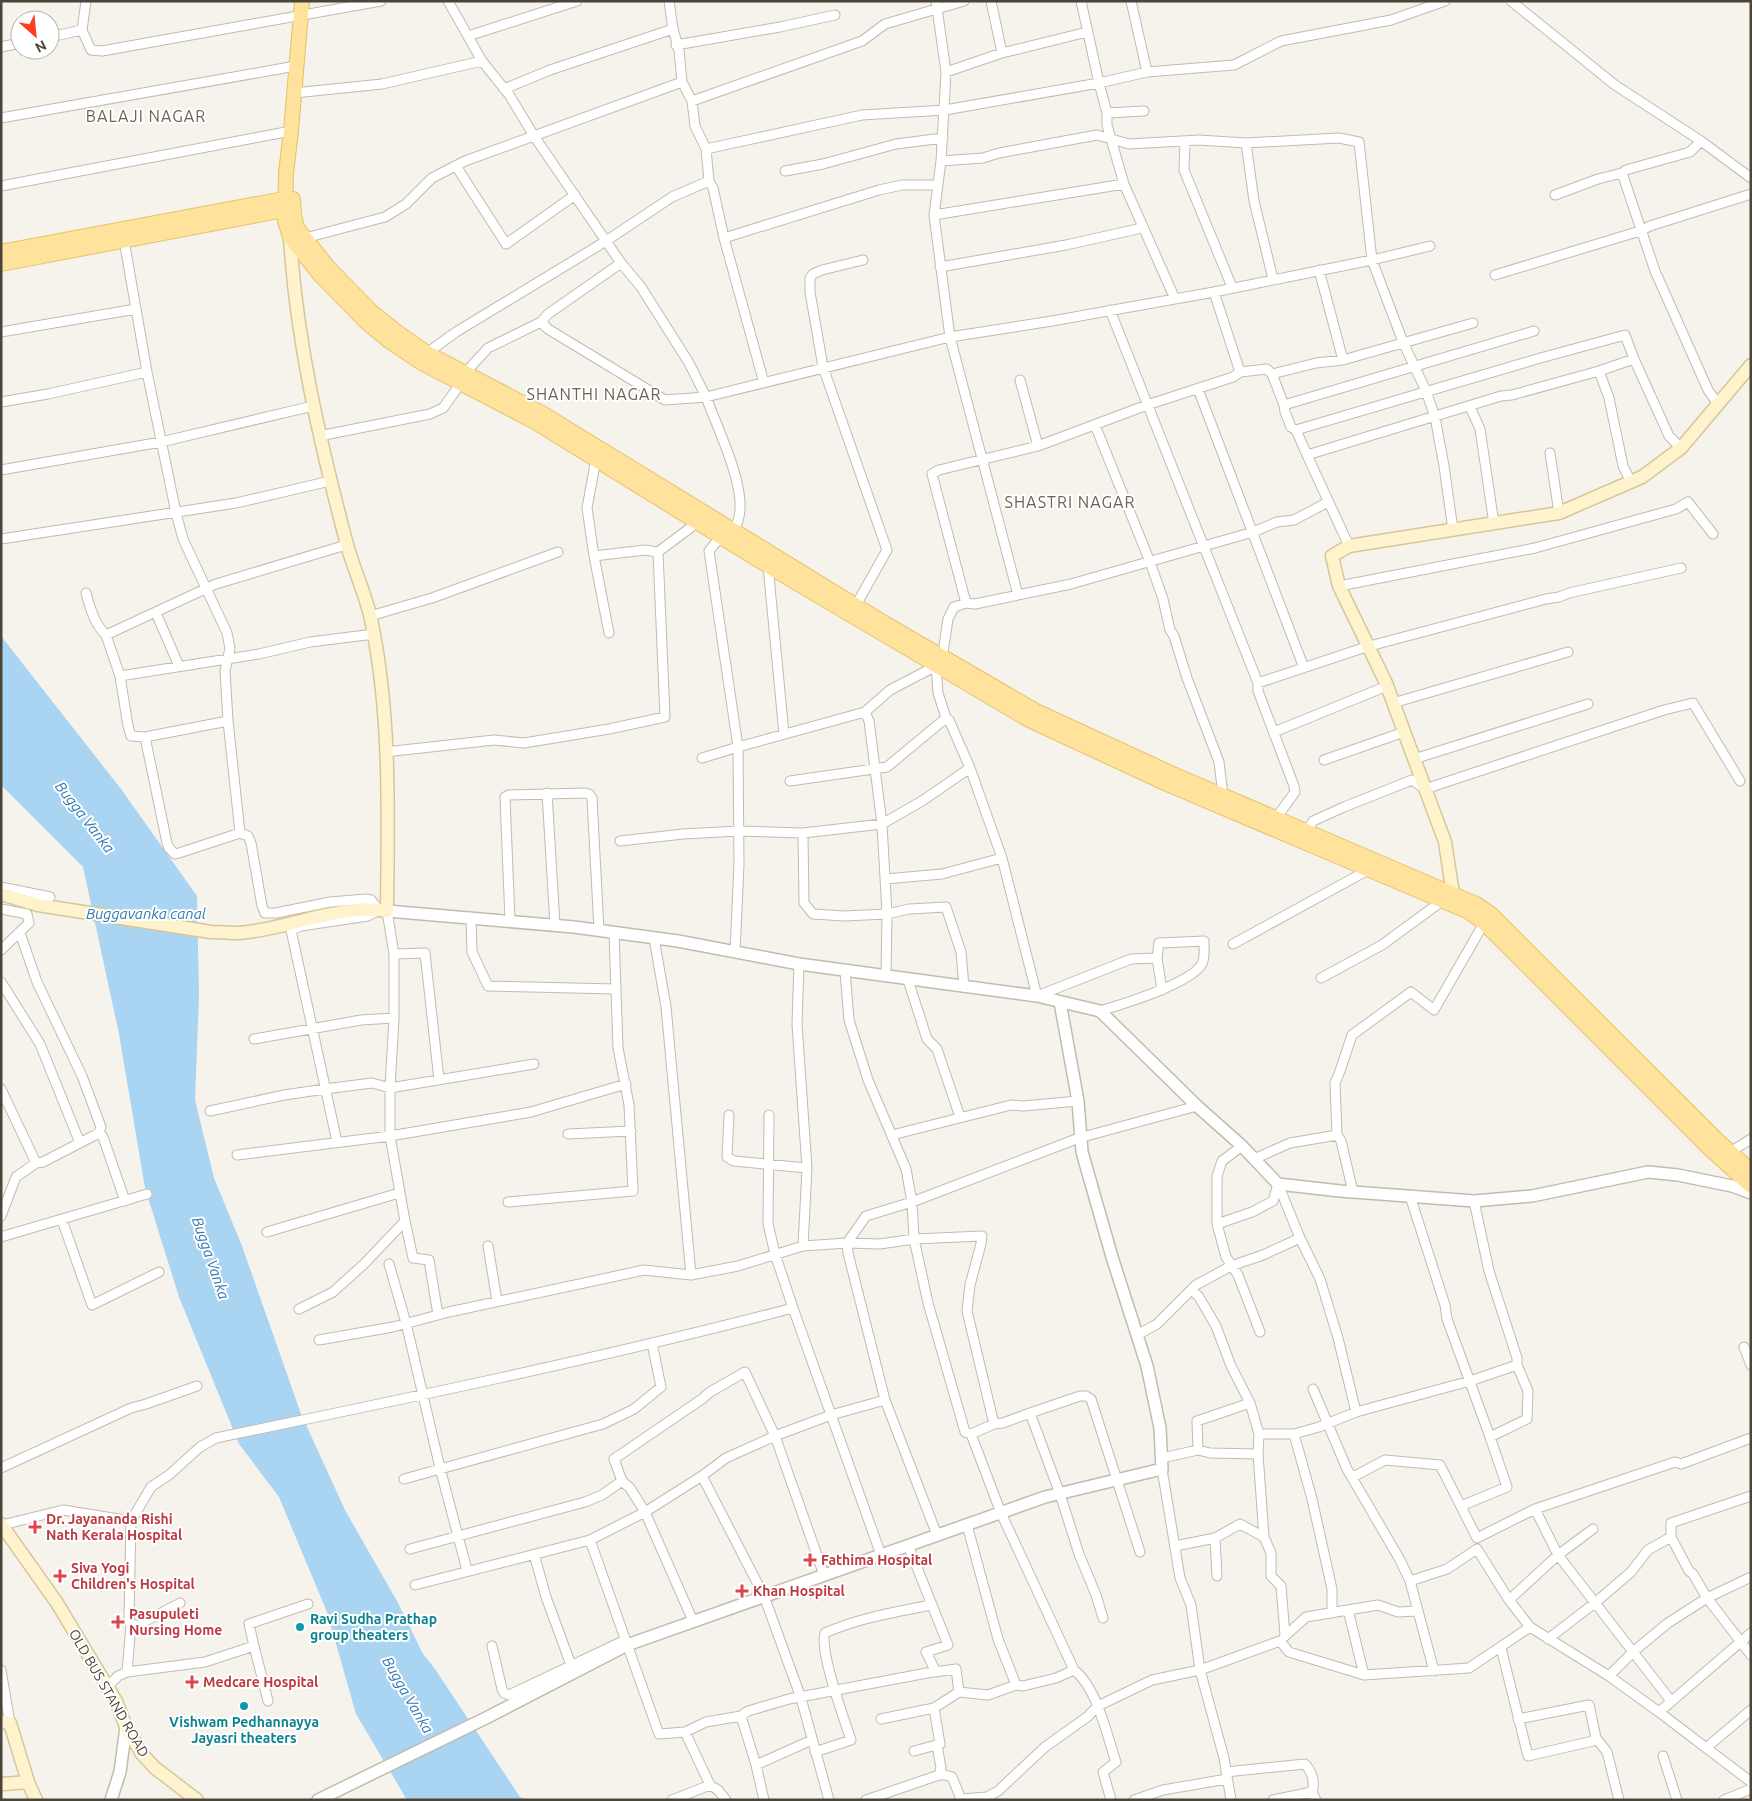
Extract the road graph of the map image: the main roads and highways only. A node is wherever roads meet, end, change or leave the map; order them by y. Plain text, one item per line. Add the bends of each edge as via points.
1 (301, 8) edge
2 (291, 131) junction
3 (284, 204) junction
4 (290, 237) junction
5 (1, 252) edge
6 (1, 264) edge
7 (1751, 365) edge
8 (463, 378) junction
9 (728, 536) junction
10 (939, 662) junction
11 (1, 894) edge
12 (1448, 900) junction
13 (1729, 1158) junction
14 (1751, 1171) edge
15 (1751, 1186) edge
16 (2, 1525) edge
17 (6, 1722) edge
18 (28, 1782) junction
19 (2, 1784) edge
20 (192, 1799) edge
21 (36, 1800) edge

1 - 2 main road
2 - 3 main road
2 - 8 main road via 297,228 328,267 372,312
3 - 4 main road
3 - 5 main road
3 - 6 main road
4 - 8 main road via 320,275 389,341 420,362
4 - 11 main road via 294,284 318,436 346,545 374,634 382,694 388,800 383,910 326,914 239,933 211,932 38,905
7 - 12 main road via 1681,448 1642,477 1559,513 1349,546 1332,556 1339,586 1387,686 1445,842
8 - 9 main road via 698,522
8 - 9 main road via 542,413
9 - 10 main road via 856,605
9 - 10 main road via 768,566
10 - 12 main road via 1036,712 1307,831
10 - 12 main road via 1029,720 1060,735 1167,784
12 - 13 main road via 1484,923
12 - 13 main road via 1476,904 1491,914
13 - 14 main road
13 - 15 main road
16 - 20 main road, OLD BUS STAND ROAD via 57,1603 108,1686 142,1754
17 - 18 main road
18 - 19 main road
18 - 21 main road

